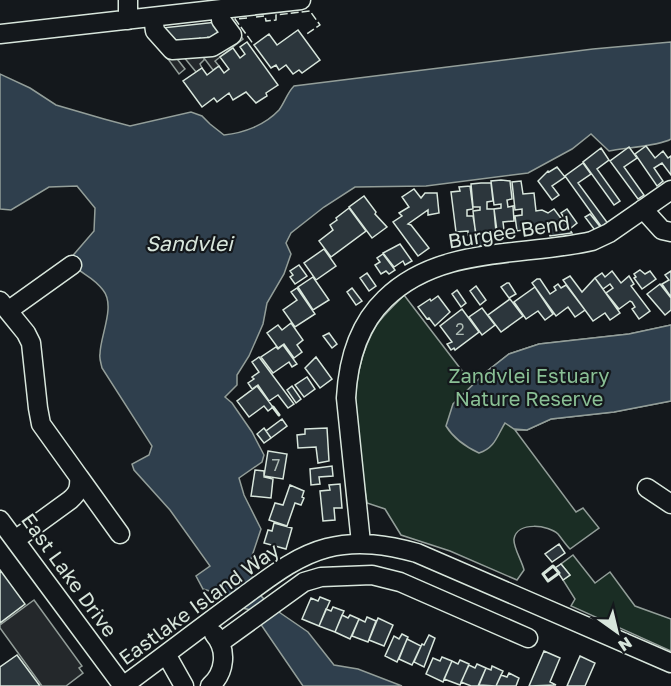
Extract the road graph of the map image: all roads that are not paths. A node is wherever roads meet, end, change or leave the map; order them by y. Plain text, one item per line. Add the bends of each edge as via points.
1 (128, 0) edge
2 (301, 0) edge
3 (221, 9) junction
4 (153, 17) junction
5 (128, 20) junction
6 (0, 34) edge
7 (671, 190) edge
8 (643, 209) junction
9 (671, 232) edge
10 (72, 265) dead end
11 (4, 306) edge
12 (79, 477) junction
13 (647, 488) dead end
14 (671, 504) edge
15 (1, 524) edge
16 (120, 534) dead end
17 (15, 540) junction
18 (361, 543) junction
19 (396, 547) junction
20 (390, 578) junction
21 (206, 624) junction
22 (528, 638) dead end
23 (221, 642) junction
24 (166, 654) junction
25 (671, 663) edge
26 (123, 686) edge
27 (184, 686) edge
28 (210, 686) edge

1 - 5 street
2 - 3 street
3 - 4 street
3 - 4 street via 221,20 232,35 212,47 172,50 155,31
4 - 5 street
5 - 6 street
7 - 8 street, Burgee Bend
8 - 9 street via 662,230
8 - 18 street, Burgee Bend via 592,241 467,259 434,268 398,287 378,306 353,351 347,378
10 - 11 street
11 - 12 street via 31,343 41,424
12 - 16 street
12 - 17 street via 76,495
13 - 14 street
15 - 17 street, East Lake Drive
17 - 26 street, East Lake Drive
18 - 19 street, Eastlake Island Way
18 - 21 street, Eastlake Island Way via 328,547 291,563
19 - 20 street
19 - 25 street, Eastlake Island Way
20 - 22 street
20 - 23 street via 321,577 304,582
21 - 23 street
21 - 24 street, Eastlake Island Way
23 - 28 street via 222,667
24 - 26 street, Eastlake Island Way
24 - 27 street

